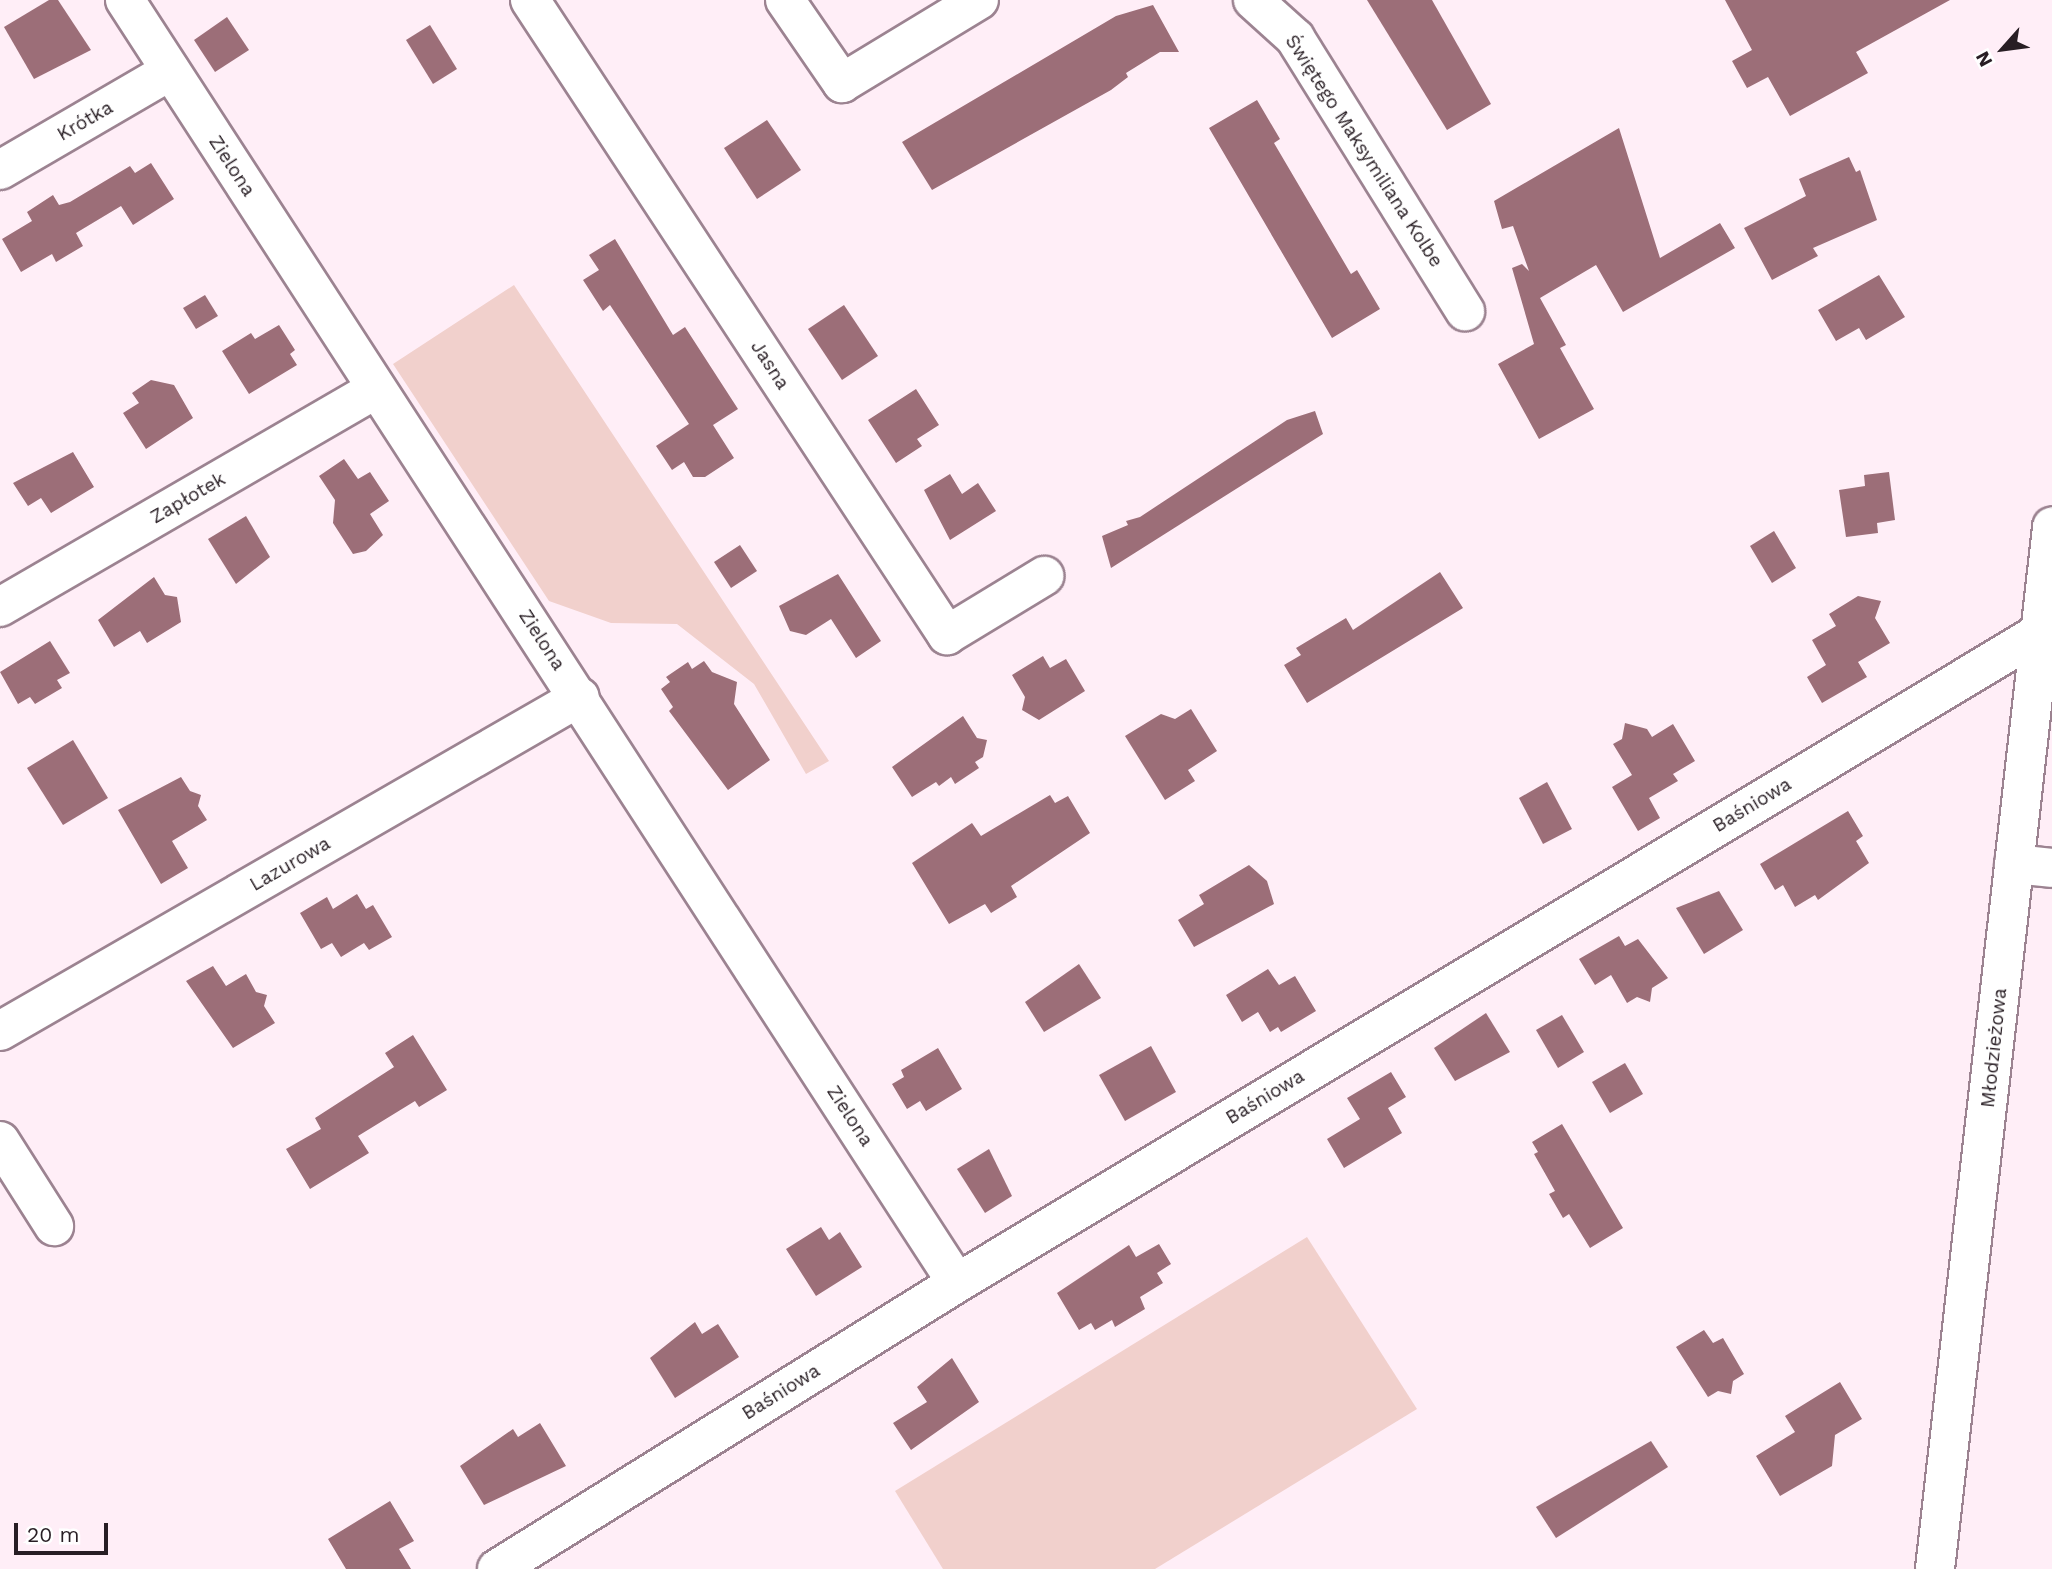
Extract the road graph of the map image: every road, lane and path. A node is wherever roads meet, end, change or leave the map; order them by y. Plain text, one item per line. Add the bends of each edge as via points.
1 (125, 0) edge
2 (530, 0) edge
3 (785, 0) edge
4 (979, 0) edge
5 (1253, 0) edge
6 (170, 71) junction
7 (0, 170) edge
8 (1465, 311) dead end
9 (376, 389) junction
10 (2052, 527) edge
11 (1044, 576) dead end
12 (0, 607) edge
13 (2039, 634) junction
14 (580, 696) junction
15 (2014, 864) junction
16 (2052, 868) edge
17 (0, 1031) edge
18 (0, 1141) edge
19 (54, 1226) dead end
20 (957, 1283) junction
21 (497, 1569) edge
22 (1935, 1569) edge

1 - 6 street, Zielona
2 - 11 street, Jasna via 947,635
3 - 4 street via 842,83
5 - 8 street, Świętego Maksymiliana Kolbe via 1295,38
6 - 7 street, Krótka
6 - 9 street, Zielona
9 - 12 street, Zapłotek
9 - 14 street, Zielona
10 - 13 street, Młodzieżowa
13 - 15 street, Młodzieżowa
13 - 20 street, Baśniowa
14 - 17 street, Lazurowa
14 - 20 street, Zielona
15 - 16 street
15 - 22 street, Młodzieżowa
18 - 19 street
20 - 21 street, Baśniowa

